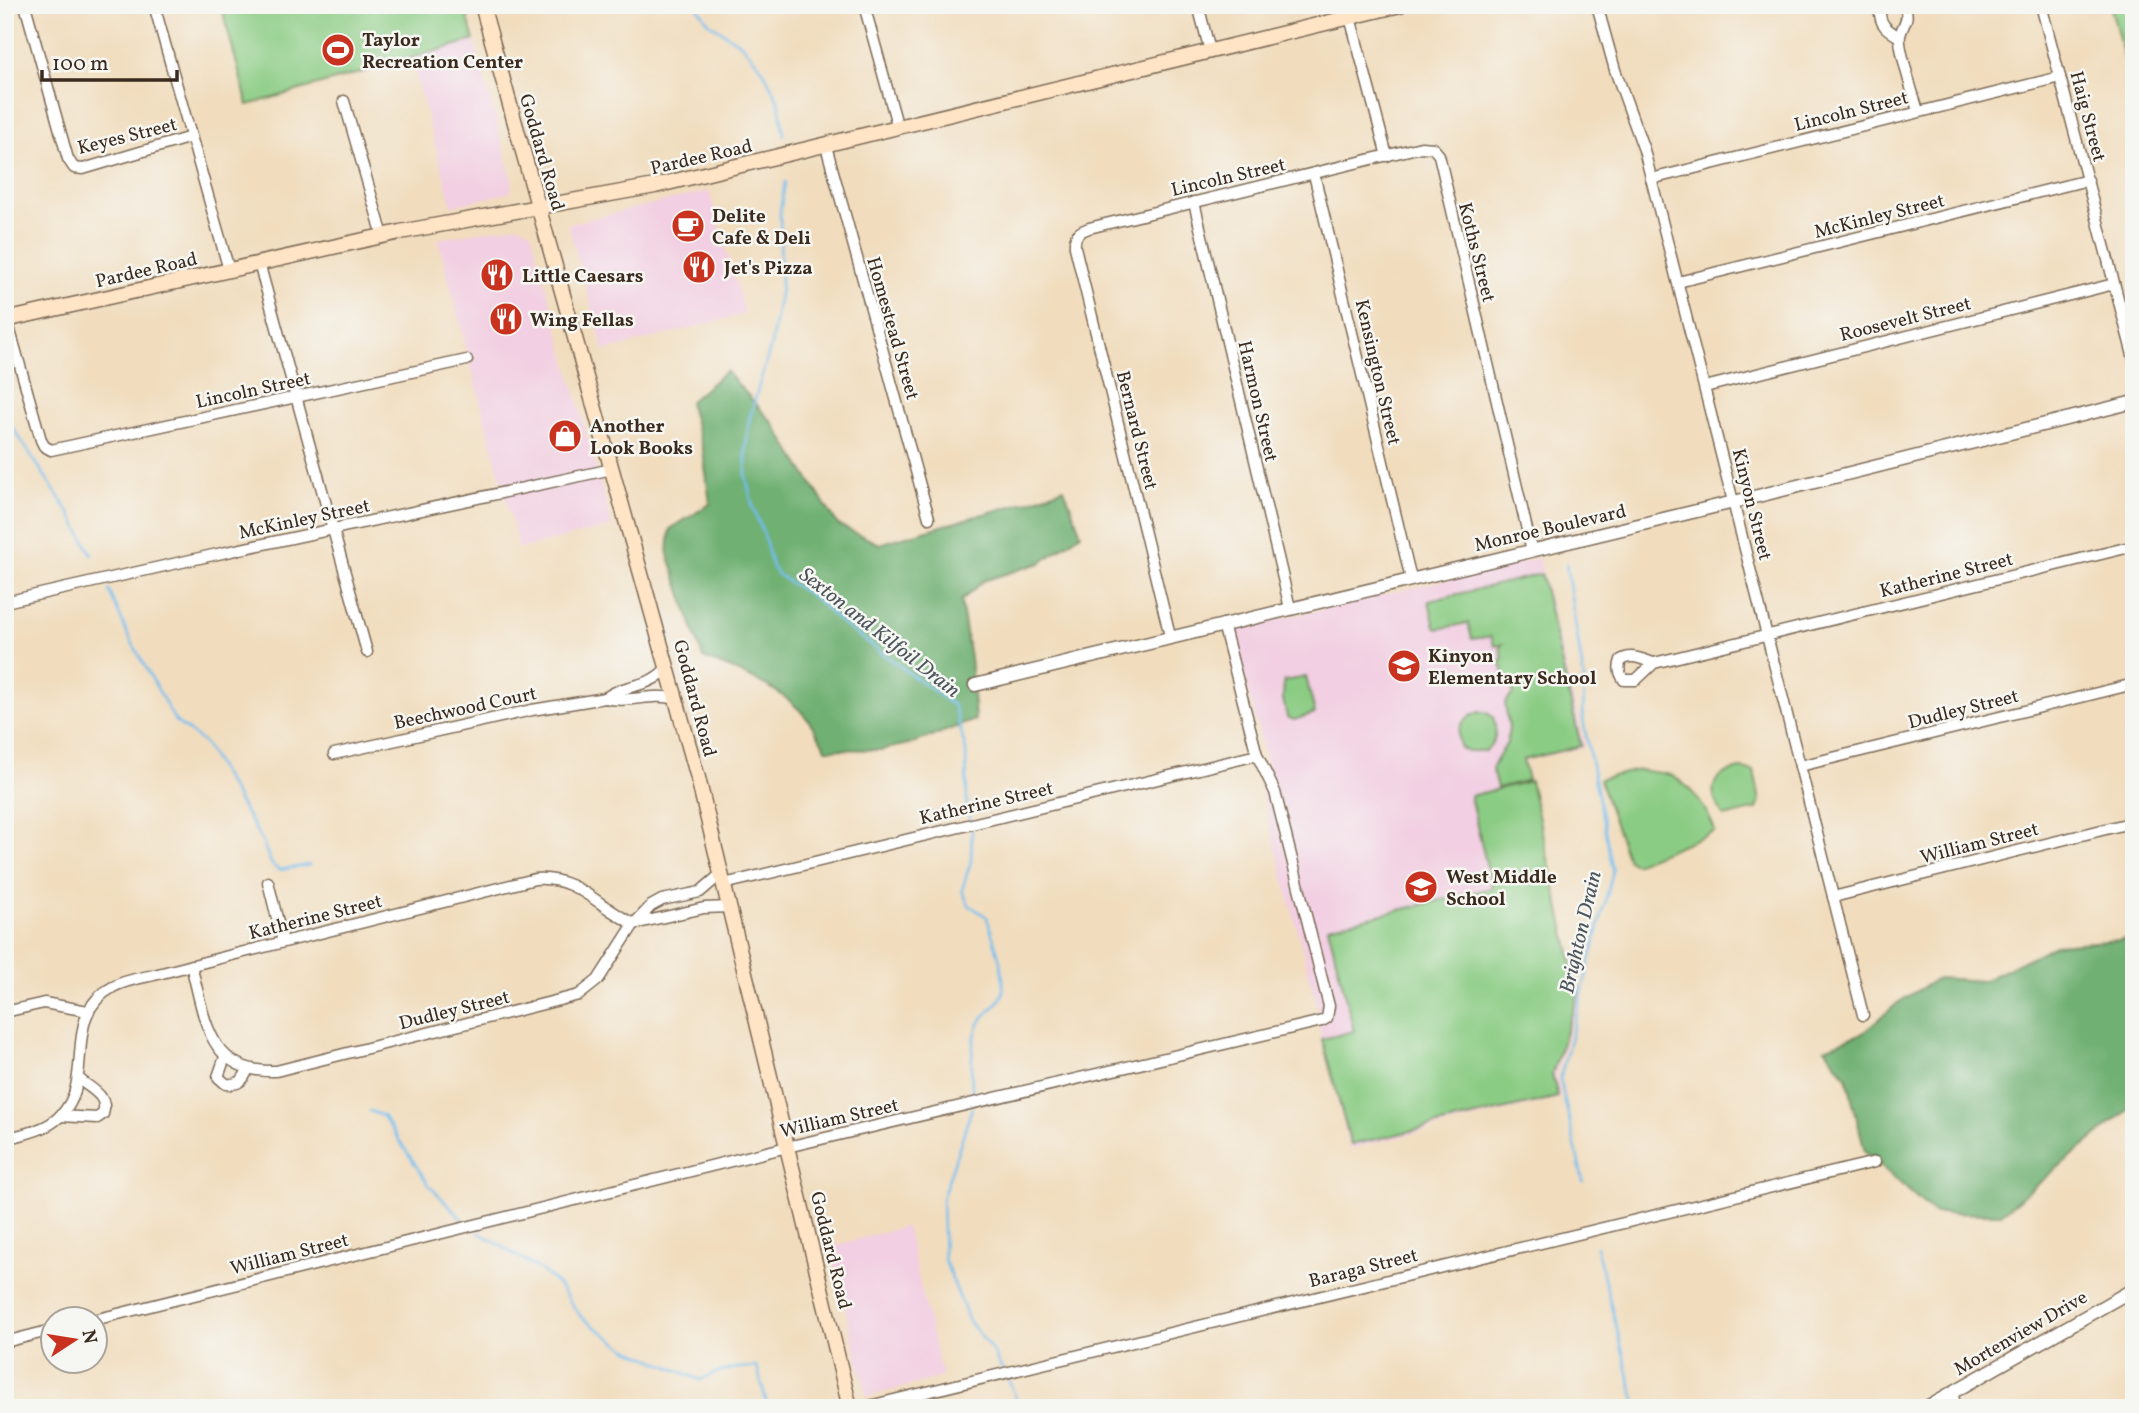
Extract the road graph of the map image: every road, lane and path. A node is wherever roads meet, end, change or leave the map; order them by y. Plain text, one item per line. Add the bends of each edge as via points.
1 (25, 5) edge
2 (154, 5) edge
3 (482, 5) edge
4 (864, 5) edge
5 (1198, 5) edge
6 (1400, 5) edge
7 (1597, 5) edge
8 (1884, 5) edge
9 (1903, 5) edge
10 (2041, 5) edge
11 (1350, 17) junction
12 (1899, 37) junction
13 (1210, 51) junction
14 (2060, 77) junction
15 (344, 101) dead end
16 (1918, 111) junction
17 (898, 128) junction
18 (191, 137) junction
19 (826, 146) junction
20 (1387, 156) junction
21 (1314, 174) junction
22 (1651, 178) junction
23 (2088, 180) junction
24 (1194, 202) junction
25 (538, 206) junction
26 (1078, 232) joint
27 (383, 236) junction
28 (259, 264) junction
29 (229, 270) junction
30 (1678, 282) junction
31 (2114, 284) junction
32 (6, 320) edge
33 (2134, 359) edge
34 (467, 360) dead end
35 (1705, 387) junction
36 (296, 398) junction
37 (2134, 402) edge
38 (612, 470) junction
39 (1734, 502) junction
40 (929, 518) dead end
41 (333, 530) junction
42 (2134, 546) edge
43 (1532, 551) junction
44 (1411, 579) junction
45 (5, 602) edge
46 (1290, 608) junction
47 (1223, 624) junction
48 (1170, 636) junction
49 (1767, 636) junction
50 (367, 652) dead end
51 (1654, 663) dead end
52 (668, 667) junction
53 (2134, 684) edge
54 (975, 685) dead end
55 (605, 698) junction
56 (676, 699) junction
57 (334, 754) dead end
58 (1257, 755) junction
59 (1800, 766) junction
60 (2134, 822) edge
61 (722, 879) junction
62 (268, 882) dead end
63 (1833, 897) junction
64 (729, 907) junction
65 (634, 924) junction
66 (283, 942) junction
67 (191, 965) junction
68 (88, 1011) junction
69 (5, 1012) edge
70 (1863, 1015) dead end
71 (225, 1057) junction
72 (248, 1069) junction
73 (78, 1078) junction
74 (60, 1116) junction
75 (5, 1139) edge
76 (787, 1147) junction
77 (1875, 1162) dead end
78 (2134, 1290) edge
79 (108, 1317) edge
80 (38, 1334) edge
81 (5, 1342) edge
82 (1952, 1392) junction
83 (850, 1408) edge
84 (860, 1408) edge
85 (1925, 1408) edge
86 (1956, 1408) edge

1 - 18 street, Keyes Street via 68,159 75,168
2 - 18 street
3 - 25 main road, Goddard Road
4 - 17 street
5 - 13 street
6 - 11 main road, Pardee Road
7 - 22 street, Kinyon Street
8 - 12 street via 1880,10 1884,27
9 - 12 street via 1907,22
10 - 14 street, Haig Street
11 - 13 main road, Pardee Road
11 - 20 street
12 - 16 street
13 - 17 main road, Pardee Road
14 - 16 street, Lincoln Street
14 - 23 street, Haig Street
15 - 27 street
16 - 22 street, Lincoln Street
17 - 19 main road, Pardee Road
18 - 29 street
19 - 25 main road, Pardee Road via 655,186
19 - 40 street, Homestead Street
20 - 21 street, Lincoln Street
20 - 43 street, Koths Street via 1425,146 1439,155
21 - 24 street, Lincoln Street
21 - 44 street, Kensington Street
22 - 30 street, Kinyon Street
23 - 30 street, McKinley Street
23 - 31 street, Haig Street
24 - 26 street, Lincoln Street
24 - 46 street, Harmon Street
25 - 27 main road, Pardee Road
25 - 38 main road, Goddard Road
26 - 48 street, Bernard Street via 1075,247
27 - 28 main road, Pardee Road
28 - 29 main road, Pardee Road
28 - 36 street
29 - 32 main road, Pardee Road
30 - 35 street, Kinyon Street
31 - 33 street, Haig Street
31 - 35 street, Roosevelt Street
32 - 36 street, Lincoln Street via 41,440 57,450
34 - 36 street, Lincoln Street
35 - 39 street, Kinyon Street
36 - 41 street
37 - 39 street, Monroe Boulevard
38 - 41 street, McKinley Street
38 - 52 main road, Goddard Road
39 - 43 street, Monroe Boulevard
39 - 49 street, Kinyon Street
41 - 45 street, McKinley Street
41 - 50 street
42 - 49 street, Katherine Street
43 - 44 street, Monroe Boulevard
44 - 46 street, Monroe Boulevard
46 - 47 street, Monroe Boulevard
47 - 48 street, Monroe Boulevard
47 - 58 street
48 - 54 street, Monroe Boulevard
49 - 51 street, Katherine Street
49 - 59 street, Kinyon Street
52 - 55 street, Beechwood Court via 657,679
52 - 56 main road, Goddard Road
53 - 59 street, Dudley Street
55 - 56 street, Beechwood Court via 620,702 663,695
55 - 57 street, Beechwood Court
56 - 61 main road, Goddard Road
58 - 61 street, Katherine Street
58 - 76 street, William Street via 1275,792 1329,1006 1326,1018
59 - 63 street, Kinyon Street
60 - 63 street, William Street
61 - 64 main road, Goddard Road
61 - 65 street, Katherine Street via 701,892 651,905
62 - 66 street
63 - 70 street, Kinyon Street
64 - 65 street
64 - 76 main road, Goddard Road
65 - 66 street, Katherine Street via 572,884 544,878
65 - 72 street, Dudley Street via 598,980 579,995 276,1071
66 - 67 street, Katherine Street
67 - 68 street, Katherine Street via 118,984
67 - 71 street, Dudley Street via 207,1028
68 - 69 street via 44,1003
68 - 73 street via 82,1026
71 - 72 street, Dudley Street
71 - 72 street, Dudley Street via 218,1077 226,1084 243,1080
73 - 74 street via 73,1098
73 - 74 street via 102,1097 103,1114 97,1118
74 - 75 street via 44,1128
76 - 79 street, William Street
76 - 83 main road, Goddard Road
77 - 84 street, Baraga Street
78 - 82 street, Mortenview Drive
80 - 81 street
82 - 85 street, Mortenview Drive
82 - 86 street

